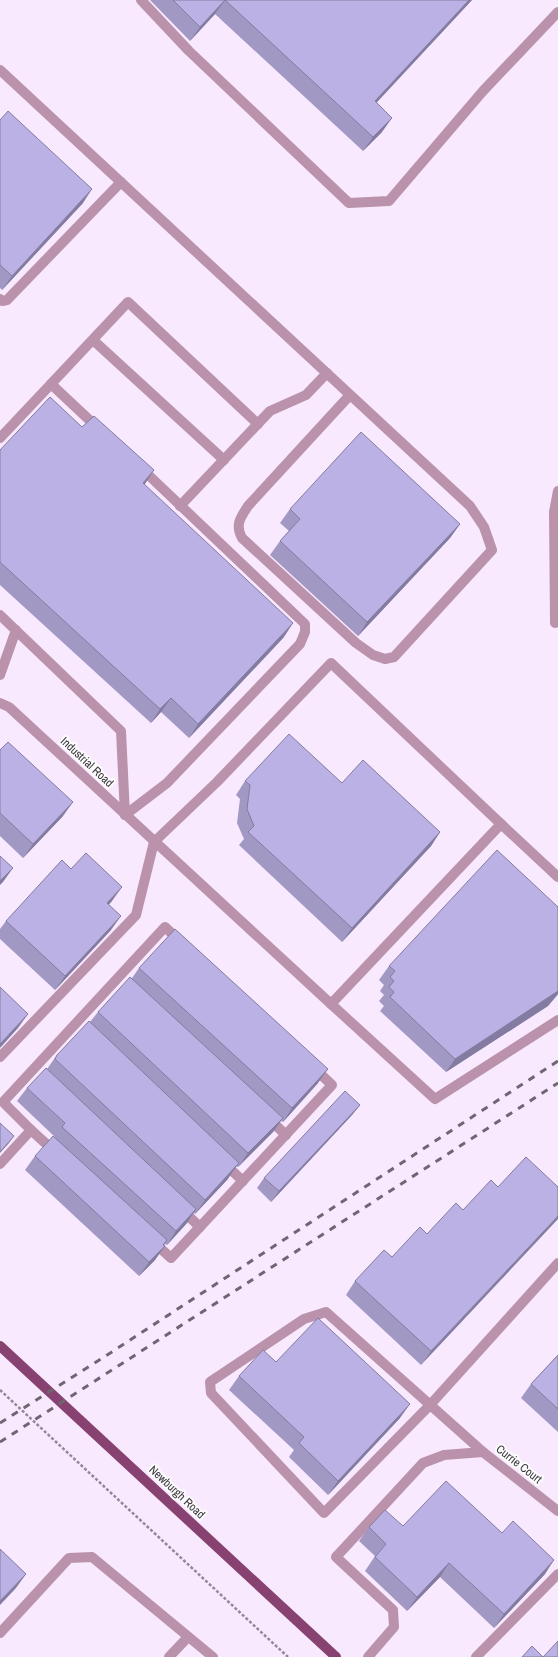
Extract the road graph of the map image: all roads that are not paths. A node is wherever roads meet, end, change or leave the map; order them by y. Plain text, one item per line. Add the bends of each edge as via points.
1 (141, 0) edge
2 (558, 12) edge
3 (0, 70) edge
4 (121, 182) junction
5 (0, 299) edge
6 (93, 340) junction
7 (327, 373) junction
8 (51, 384) junction
9 (350, 395) junction
10 (258, 424) junction
11 (107, 437) edge
12 (0, 438) edge
13 (130, 458) edge
14 (224, 460) junction
15 (558, 491) edge
16 (180, 506) junction
17 (0, 615) edge
18 (555, 623) dead end
19 (16, 630) junction
20 (0, 676) edge
21 (0, 703) edge
22 (125, 815) junction
23 (501, 824) junction
24 (154, 842) junction
25 (558, 877) edge
26 (331, 1004) junction
27 (558, 1020) edge
28 (0, 1057) edge
29 (257, 1108) edge
30 (31, 1130) junction
31 (286, 1135) junction
32 (214, 1154) edge
33 (0, 1164) edge
34 (243, 1181) junction
35 (177, 1205) edge
36 (200, 1227) junction
37 (558, 1263) edge
38 (0, 1346) edge
39 (430, 1405) junction
40 (483, 1452) junction
41 (558, 1511) edge
42 (558, 1574) edge
43 (0, 1633) edge
44 (188, 1637) junction
45 (169, 1657) edge
46 (213, 1657) edge
47 (336, 1657) edge
48 (368, 1657) edge
49 (476, 1657) edge

1 - 2 street via 189,51 349,203 388,201 483,91
3 - 4 street
4 - 5 street via 7,300
4 - 7 street
6 - 8 street
6 - 10 street via 128,302
6 - 14 street
7 - 9 street
7 - 10 street via 306,395 270,411
8 - 11 street
8 - 12 street
9 - 9 street via 470,506 484,527 492,550 394,657 385,659 356,643 242,538 238,530 240,518 248,506
10 - 14 street
13 - 16 street
14 - 16 street
15 - 18 street via 554,512
16 - 22 street via 305,624 305,632 300,644 167,784
17 - 19 street
19 - 20 street
19 - 22 street via 121,731
21 - 22 street, Industrial Road via 9,707
22 - 24 street, Industrial Road
23 - 24 street via 331,663 217,782
23 - 25 street
23 - 26 street
24 - 26 street, Industrial Road
24 - 28 street via 136,915
26 - 27 street, Industrial Road via 435,1099
29 - 31 street
30 - 31 street via 3,1102 36,1073 120,981 165,927 332,1085
30 - 33 street
30 - 36 street via 171,1258
31 - 34 street
32 - 34 street
34 - 36 street
35 - 36 street
37 - 39 street
38 - 47 main road, Newburgh Road
39 - 39 street via 326,1312 304,1319 210,1382 212,1393 324,1512
39 - 40 street, Currie Court
40 - 41 street, Currie Court
40 - 48 street via 444,1455 423,1463 336,1557 393,1610 394,1627
42 - 49 street
43 - 44 street via 69,1558 92,1557
44 - 45 street
44 - 46 street

